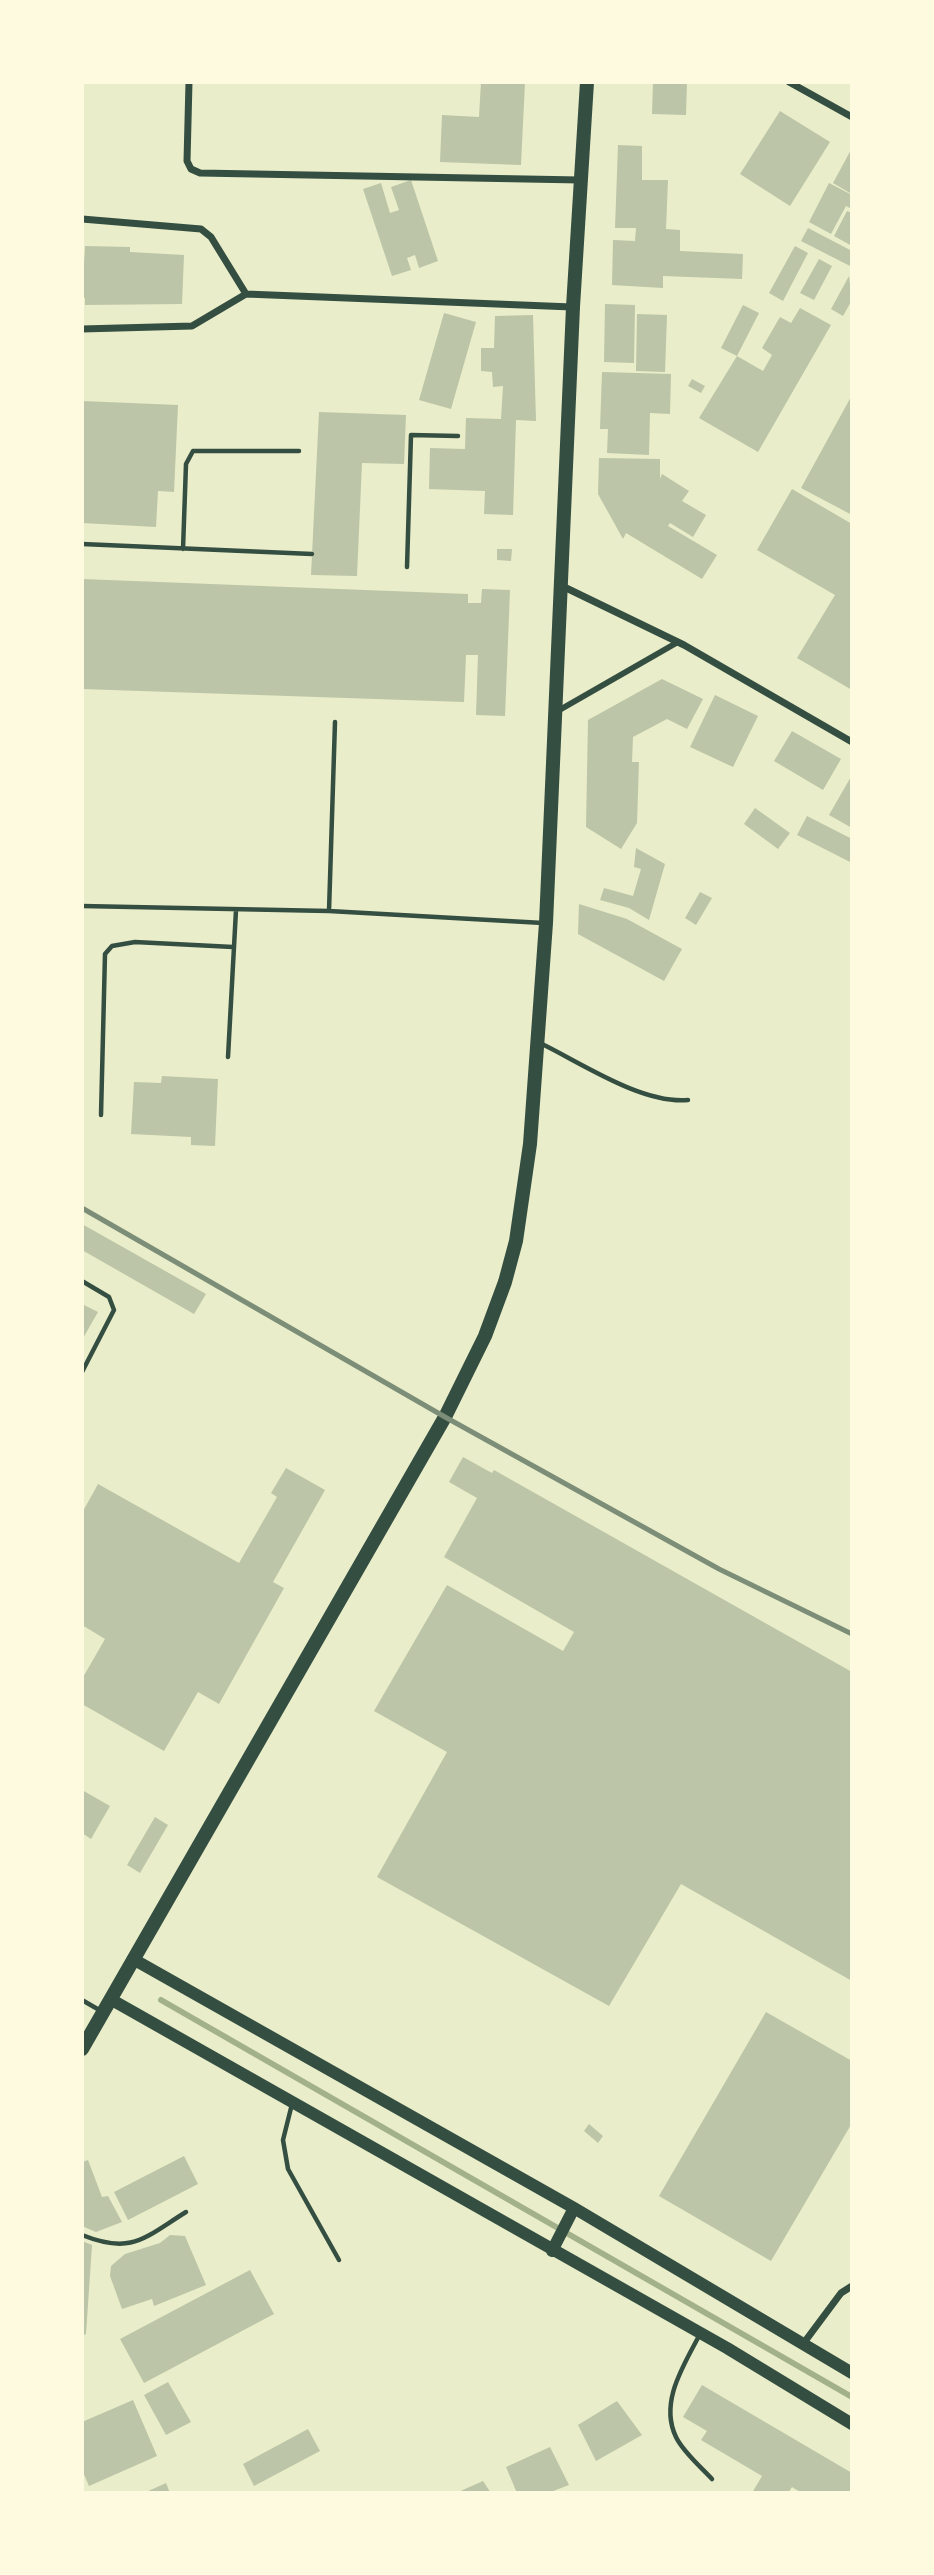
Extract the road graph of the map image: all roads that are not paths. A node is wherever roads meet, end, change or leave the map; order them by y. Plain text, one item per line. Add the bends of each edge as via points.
1 (189, 82) edge
2 (587, 82) edge
3 (789, 82) edge
4 (852, 117) edge
5 (580, 180) junction
6 (82, 219) edge
7 (246, 294) junction
8 (573, 307) junction
9 (82, 329) edge
10 (458, 436) dead end
11 (299, 451) dead end
12 (82, 544) edge
13 (183, 549) junction
14 (312, 554) dead end
15 (407, 567) dead end
16 (559, 585) junction
17 (678, 642) junction
18 (554, 713) junction
19 (335, 722) dead end
20 (852, 742) edge
21 (82, 906) edge
22 (236, 909) junction
23 (329, 911) junction
24 (546, 923) junction
25 (233, 947) junction
26 (538, 1042) junction
27 (228, 1057) dead end
28 (688, 1100) dead end
29 (101, 1115) dead end
30 (82, 1281) edge
31 (82, 1373) edge
32 (133, 1959) junction
33 (82, 2000) edge
34 (108, 2006) junction
35 (82, 2049) edge
36 (292, 2102) junction
37 (186, 2212) dead end
38 (572, 2213) junction
39 (82, 2235) edge
40 (555, 2246) junction
41 (339, 2260) dead end
42 (852, 2286) edge
43 (700, 2333) junction
44 (803, 2344) junction
45 (852, 2373) edge
46 (852, 2424) edge
47 (712, 2479) dead end

1 - 5 street via 187,160 191,169 200,173
2 - 5 main road
3 - 4 street
5 - 8 main road
6 - 7 street via 201,229 211,237
7 - 8 street
7 - 9 street via 192,326
8 - 16 main road
10 - 15 lane via 411,435
11 - 13 lane via 193,451 186,464
12 - 13 lane
13 - 14 lane
16 - 17 street
16 - 18 main road
17 - 18 street
17 - 20 street
18 - 24 main road
19 - 23 lane
21 - 22 lane
22 - 23 lane
22 - 25 lane
23 - 24 lane
24 - 26 main road
25 - 27 lane
25 - 29 lane via 135,942 112,946 105,954
26 - 28 lane via 648,1096 672,1102
26 - 32 main road via 516,1241 485,1336 444,1417
30 - 31 lane via 109,1297 114,1310
32 - 34 main road
32 - 38 street
33 - 34 lane
34 - 35 main road
34 - 36 street
36 - 40 street
36 - 41 lane via 284,2140 288,2169
37 - 39 lane via 129,2244 107,2245
38 - 40 street
38 - 44 street
40 - 43 street
42 - 44 street via 841,2293
43 - 46 street
43 - 47 lane via 675,2384 670,2410 676,2438
44 - 45 street

